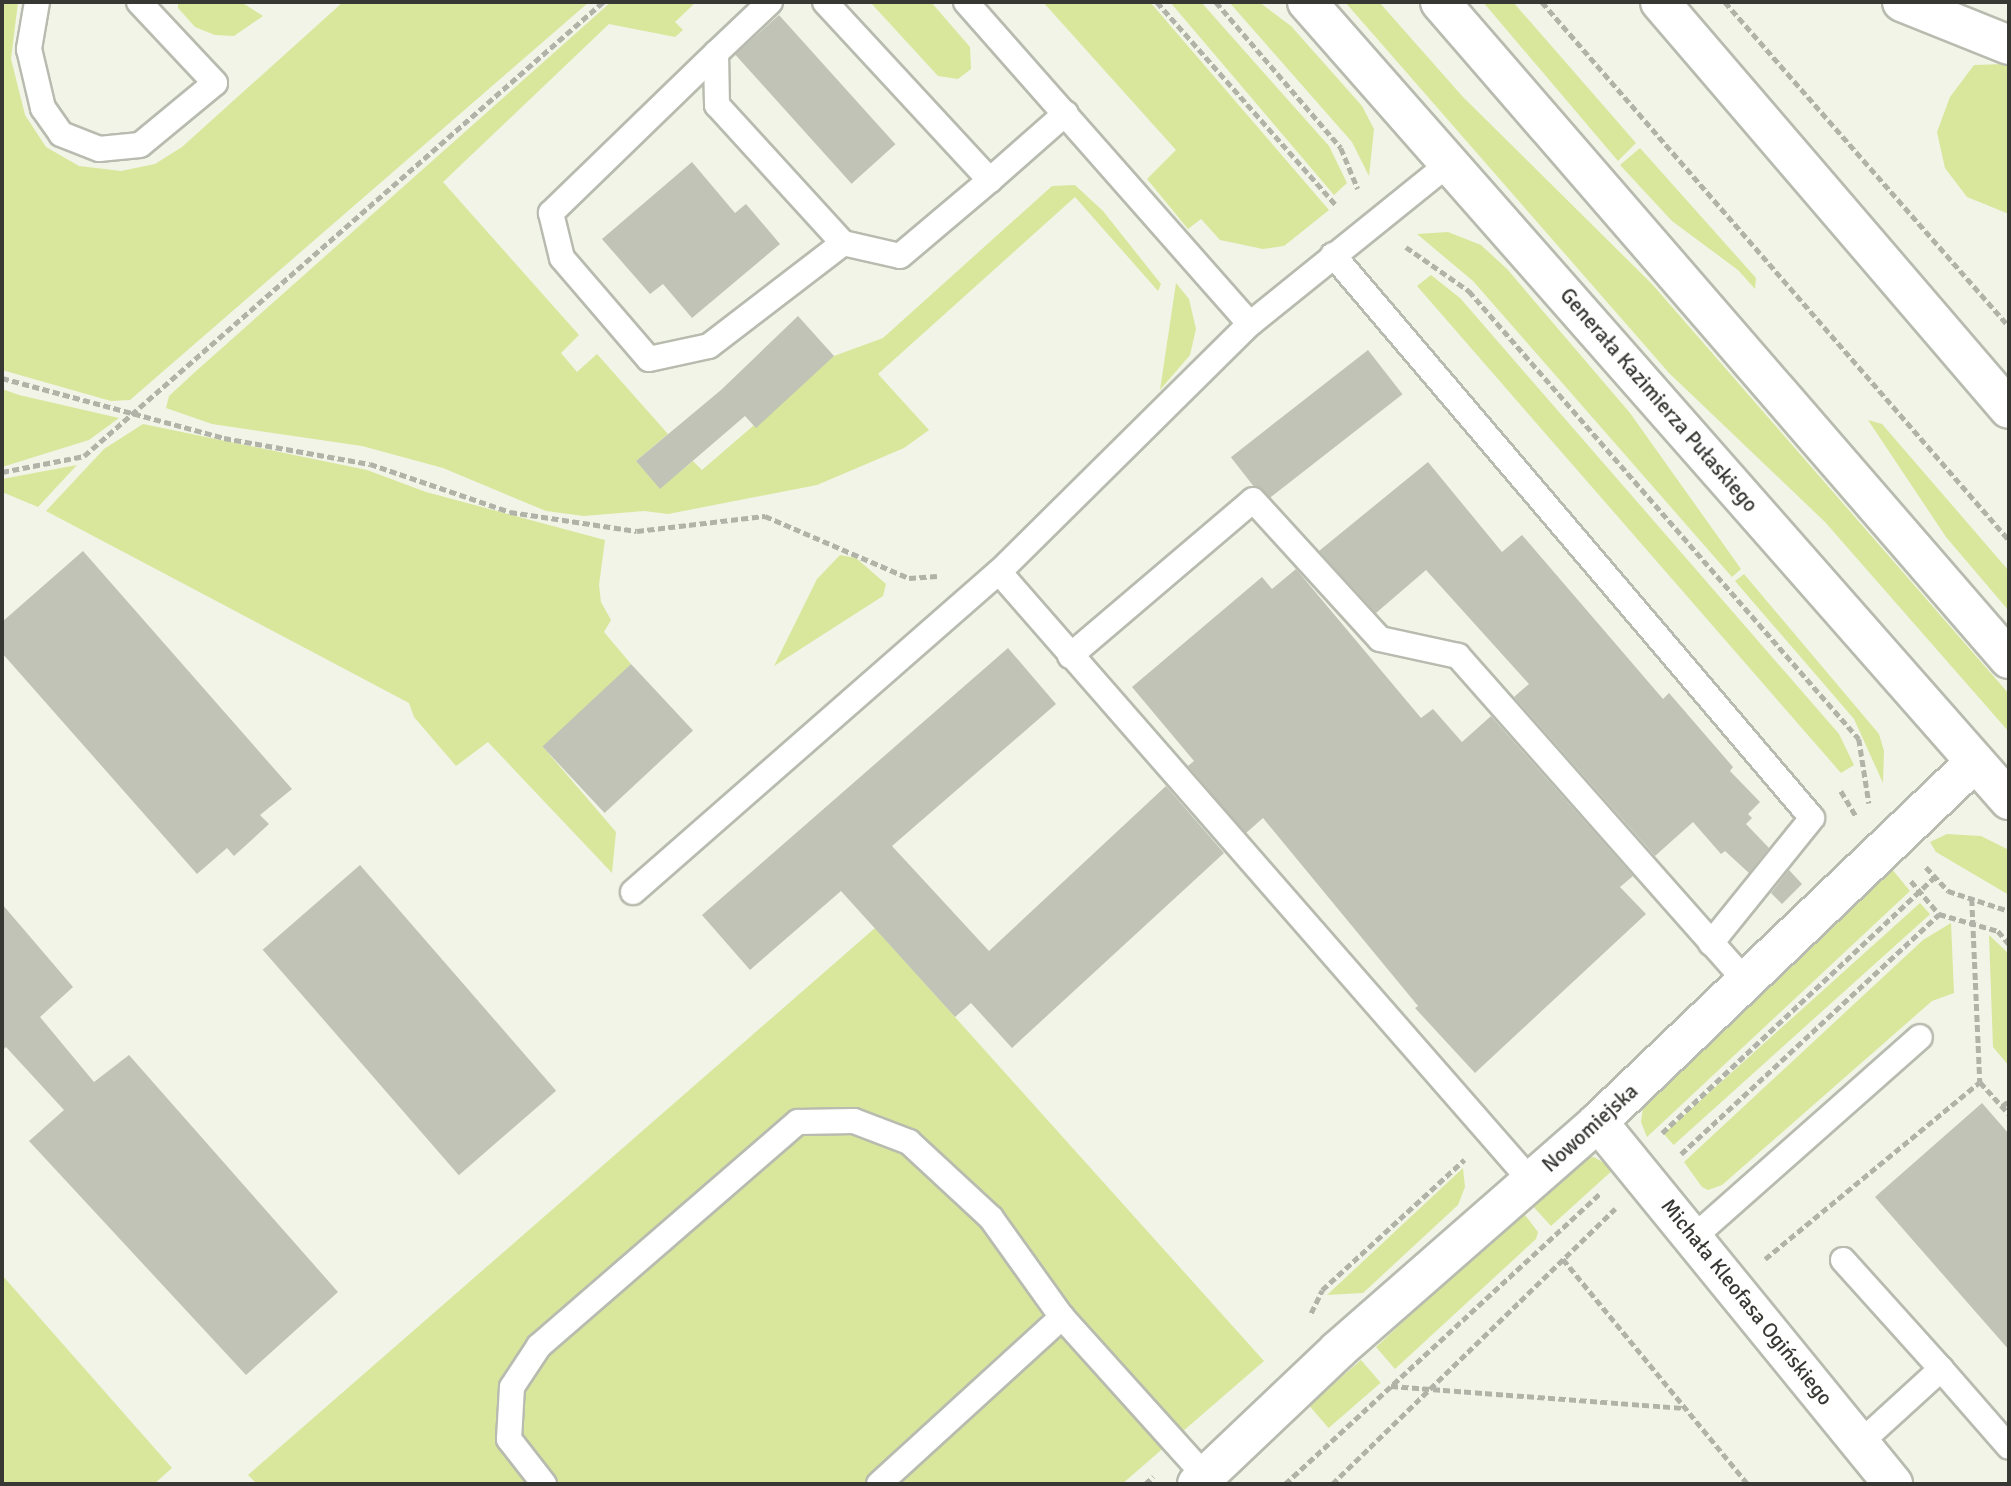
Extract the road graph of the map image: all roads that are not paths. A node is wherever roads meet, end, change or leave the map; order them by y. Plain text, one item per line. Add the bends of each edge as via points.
1 (37, 2) edge
2 (139, 2) edge
3 (770, 2) edge
4 (825, 2) edge
5 (966, 2) edge
6 (1307, 2) edge
7 (1440, 2) edge
8 (1660, 2) edge
9 (1902, 2) edge
10 (2009, 46) edge
11 (716, 53) junction
12 (1066, 113) junction
13 (1451, 162) junction
14 (990, 180) junction
15 (843, 243) junction
16 (1333, 255) junction
17 (1250, 324) junction
18 (2009, 409) edge
19 (999, 572) junction
20 (1070, 656) junction
21 (2009, 659) edge
22 (1975, 762) junction
23 (2009, 800) edge
24 (633, 892) dead end
25 (1710, 943) junction
26 (1746, 982) junction
27 (1920, 1037) dead end
28 (1598, 1122) junction
29 (1531, 1181) junction
30 (1695, 1236) junction
31 (1843, 1260) dead end
32 (1062, 1317) junction
33 (1941, 1369) junction
34 (1860, 1443) junction
35 (2009, 1447) edge
36 (1201, 1480) edge
37 (544, 1484) edge
38 (879, 1484) edge
39 (1894, 1484) edge

1 - 2 lane via 29,49 43,108 61,134 99,149 140,145 215,83
3 - 11 lane
4 - 14 lane
5 - 12 lane
6 - 13 street, Generała Kazimierza Pułaskiego
7 - 21 street
8 - 18 street
9 - 10 street
11 - 15 lane via 717,104
11 - 15 lane via 551,213 562,258 649,359 709,346
12 - 14 lane
12 - 17 lane
13 - 16 lane
13 - 22 street, Generała Kazimierza Pułaskiego
14 - 15 lane via 900,256
16 - 17 lane
16 - 25 lane via 1812,818
17 - 19 lane
19 - 20 lane
19 - 24 lane
20 - 25 lane via 1253,500 1380,639 1458,656
20 - 29 lane
22 - 23 street, Generała Kazimierza Pułaskiego
22 - 26 street, Nowomiejska
25 - 26 lane
26 - 28 street, Nowomiejska
27 - 30 lane
28 - 29 street, Nowomiejska
28 - 30 street, Michała Kleofasa Ogińskiego
29 - 36 street, Nowomiejska via 1338,1350
30 - 34 street, Michała Kleofasa Ogińskiego
31 - 33 lane
32 - 36 lane
32 - 37 lane via 991,1218 909,1142 853,1121 798,1122 539,1346 512,1387 509,1439
32 - 38 lane
33 - 34 lane
33 - 35 lane
34 - 39 street, Michała Kleofasa Ogińskiego

